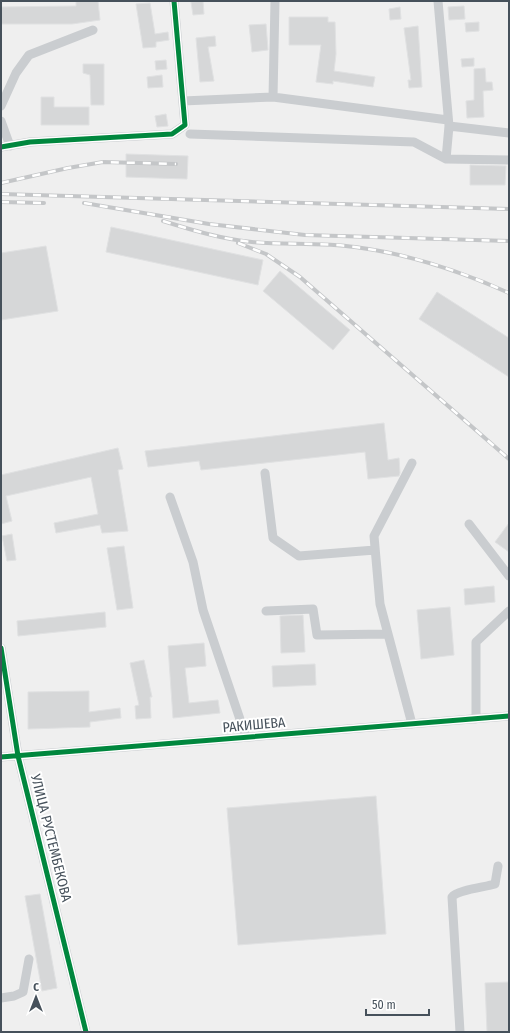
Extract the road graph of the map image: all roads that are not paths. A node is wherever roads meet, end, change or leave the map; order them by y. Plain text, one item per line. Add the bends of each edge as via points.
1 (174, 1) edge
2 (275, 1) edge
3 (438, 1) edge
4 (93, 30) dead end
5 (273, 98) junction
6 (183, 101) junction
7 (1, 106) edge
8 (1, 121) edge
9 (449, 123) junction
10 (509, 133) edge
11 (190, 134) dead end
12 (6, 147) edge
13 (446, 159) junction
14 (509, 160) edge
15 (412, 463) dead end
16 (265, 473) dead end
17 (170, 497) dead end
18 (469, 524) dead end
19 (375, 550) junction
20 (509, 576) edge
21 (266, 611) dead end
22 (509, 611) edge
23 (388, 634) junction
24 (1, 648) edge
25 (509, 716) edge
26 (476, 718) junction
27 (412, 724) junction
28 (246, 737) junction
29 (18, 756) junction
30 (1, 757) edge
31 (498, 866) dead end
32 (29, 959) dead end
33 (1, 998) edge
34 (86, 1032) edge
35 (460, 1032) edge

1 - 6 street
2 - 5 street
3 - 9 street
4 - 7 street via 29,55 16,73
5 - 6 street
5 - 9 street
6 - 12 street via 185,124 172,134 37,141
8 - 12 street
9 - 10 street
9 - 13 street
11 - 13 street via 414,142
13 - 14 street
15 - 19 street via 374,536
16 - 19 street via 273,538 298,556
17 - 28 street via 194,562 203,610
18 - 20 street
19 - 23 street via 380,604
21 - 23 street via 313,609 317,634
22 - 26 street via 476,642
23 - 27 street
24 - 29 street, УЛИЦА РУСТЕМБЕКОВА
25 - 26 street, РАКИШЕВА
26 - 27 street, РАКИШЕВА
27 - 28 street, РАКИШЕВА
28 - 29 street, РАКИШЕВА
29 - 30 street, РАКИШЕВА
29 - 34 street, УЛИЦА РУСТЕМБЕКОВА
31 - 35 street via 495,884 454,895 452,898
32 - 33 street via 23,992

